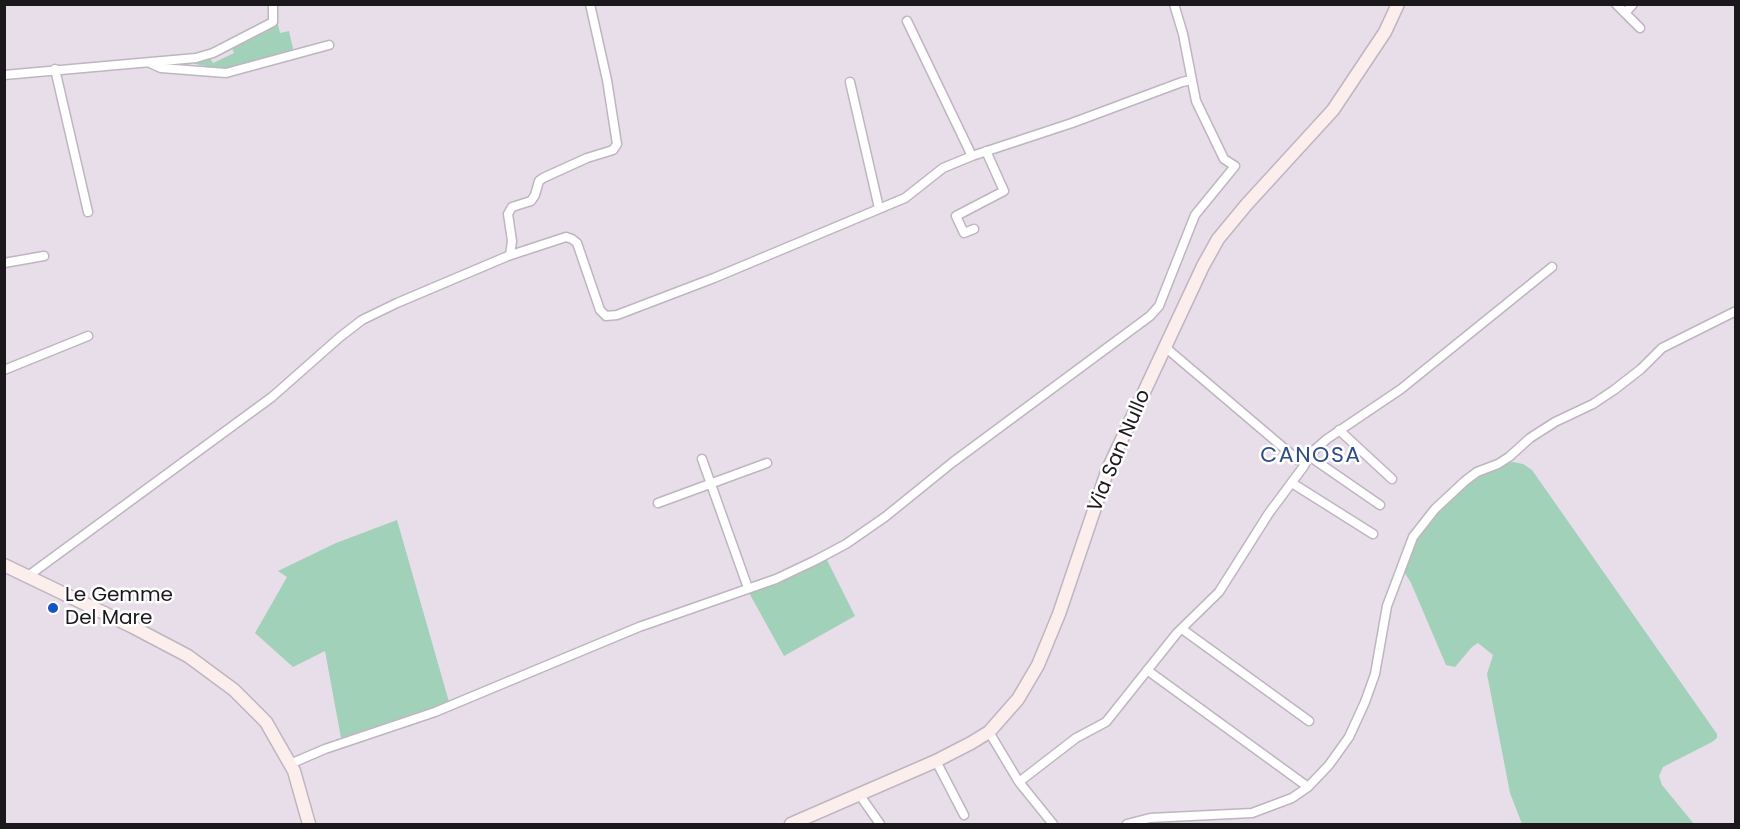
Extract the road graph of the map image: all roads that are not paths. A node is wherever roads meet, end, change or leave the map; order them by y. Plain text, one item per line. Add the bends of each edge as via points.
1 (273, 4) edge
2 (590, 4) edge
3 (1174, 4) edge
4 (1398, 4) edge
5 (1616, 4) edge
6 (1633, 4) edge
7 (1625, 13) junction
8 (907, 21) dead end
9 (1640, 28) dead end
10 (329, 45) dead end
11 (147, 61) junction
12 (55, 69) junction
13 (4, 75) edge
14 (1191, 80) junction
15 (850, 82) dead end
16 (986, 151) junction
17 (972, 156) junction
18 (879, 208) junction
19 (88, 212) dead end
20 (974, 229) dead end
21 (510, 255) junction
22 (44, 256) dead end
23 (4, 264) edge
24 (1552, 267) dead end
25 (1736, 310) edge
26 (88, 336) dead end
27 (1165, 347) junction
28 (4, 370) edge
29 (1339, 430) junction
30 (1309, 456) junction
31 (702, 459) dead end
32 (767, 463) dead end
33 (1392, 478) dead end
34 (1292, 483) junction
35 (711, 484) junction
36 (658, 503) dead end
37 (1380, 505) dead end
38 (1373, 534) dead end
39 (4, 565) edge
40 (28, 576) junction
41 (748, 588) junction
42 (1182, 629) junction
43 (1147, 670) junction
44 (1309, 721) dead end
45 (989, 732) junction
46 (936, 761) junction
47 (290, 764) junction
48 (1019, 782) junction
49 (1308, 787) junction
50 (860, 795) junction
51 (964, 815) dead end
52 (309, 825) edge
53 (791, 825) edge
54 (880, 825) edge
55 (1053, 825) edge
56 (1127, 825) edge

1 - 11 street via 273,22 213,53
2 - 21 street via 616,144 613,150 543,178 531,201 512,207 508,214
3 - 14 street
4 - 27 street, Via San Nullo via 1385,32 1333,110 1218,239
5 - 7 street
6 - 7 street
7 - 9 street
8 - 17 street
10 - 11 street via 226,73 161,68
11 - 12 street
12 - 13 street
12 - 19 street
14 - 16 street
14 - 41 street via 1201,113 1224,159 1235,166 1195,214 1159,306 863,533 814,561
15 - 18 street
16 - 17 street
16 - 20 street via 1004,191 956,216 964,233
17 - 18 street via 943,168 905,198
18 - 21 street via 684,290 611,316 600,310 577,243 572,239 557,239
21 - 40 street via 362,320 272,397
22 - 23 street
24 - 29 street via 1401,389
25 - 49 street via 1662,348 1641,369 1593,404 1555,423 1509,457 1465,480 1419,527 1387,606 1375,674 1365,702 1349,737
26 - 28 street
27 - 30 street via 1298,460
27 - 45 street, Via San Nullo via 1108,469 1038,665 1018,699
29 - 30 street
29 - 33 street
30 - 34 street
30 - 37 street
31 - 35 street
32 - 35 street
34 - 38 street
34 - 42 street via 1219,592
35 - 36 street
35 - 41 street
39 - 40 street
40 - 47 street via 188,656 234,690 266,722
41 - 47 street via 639,627 446,708 325,748
42 - 43 street
42 - 44 street
43 - 48 street via 1106,722 1076,738
43 - 49 street
45 - 46 street, Via San Nullo
45 - 48 street
46 - 50 street, Via San Nullo
46 - 51 street
47 - 52 street
48 - 55 street
49 - 56 street via 1292,798 1252,813 1150,818
50 - 53 street, Via San Nullo
50 - 54 street

